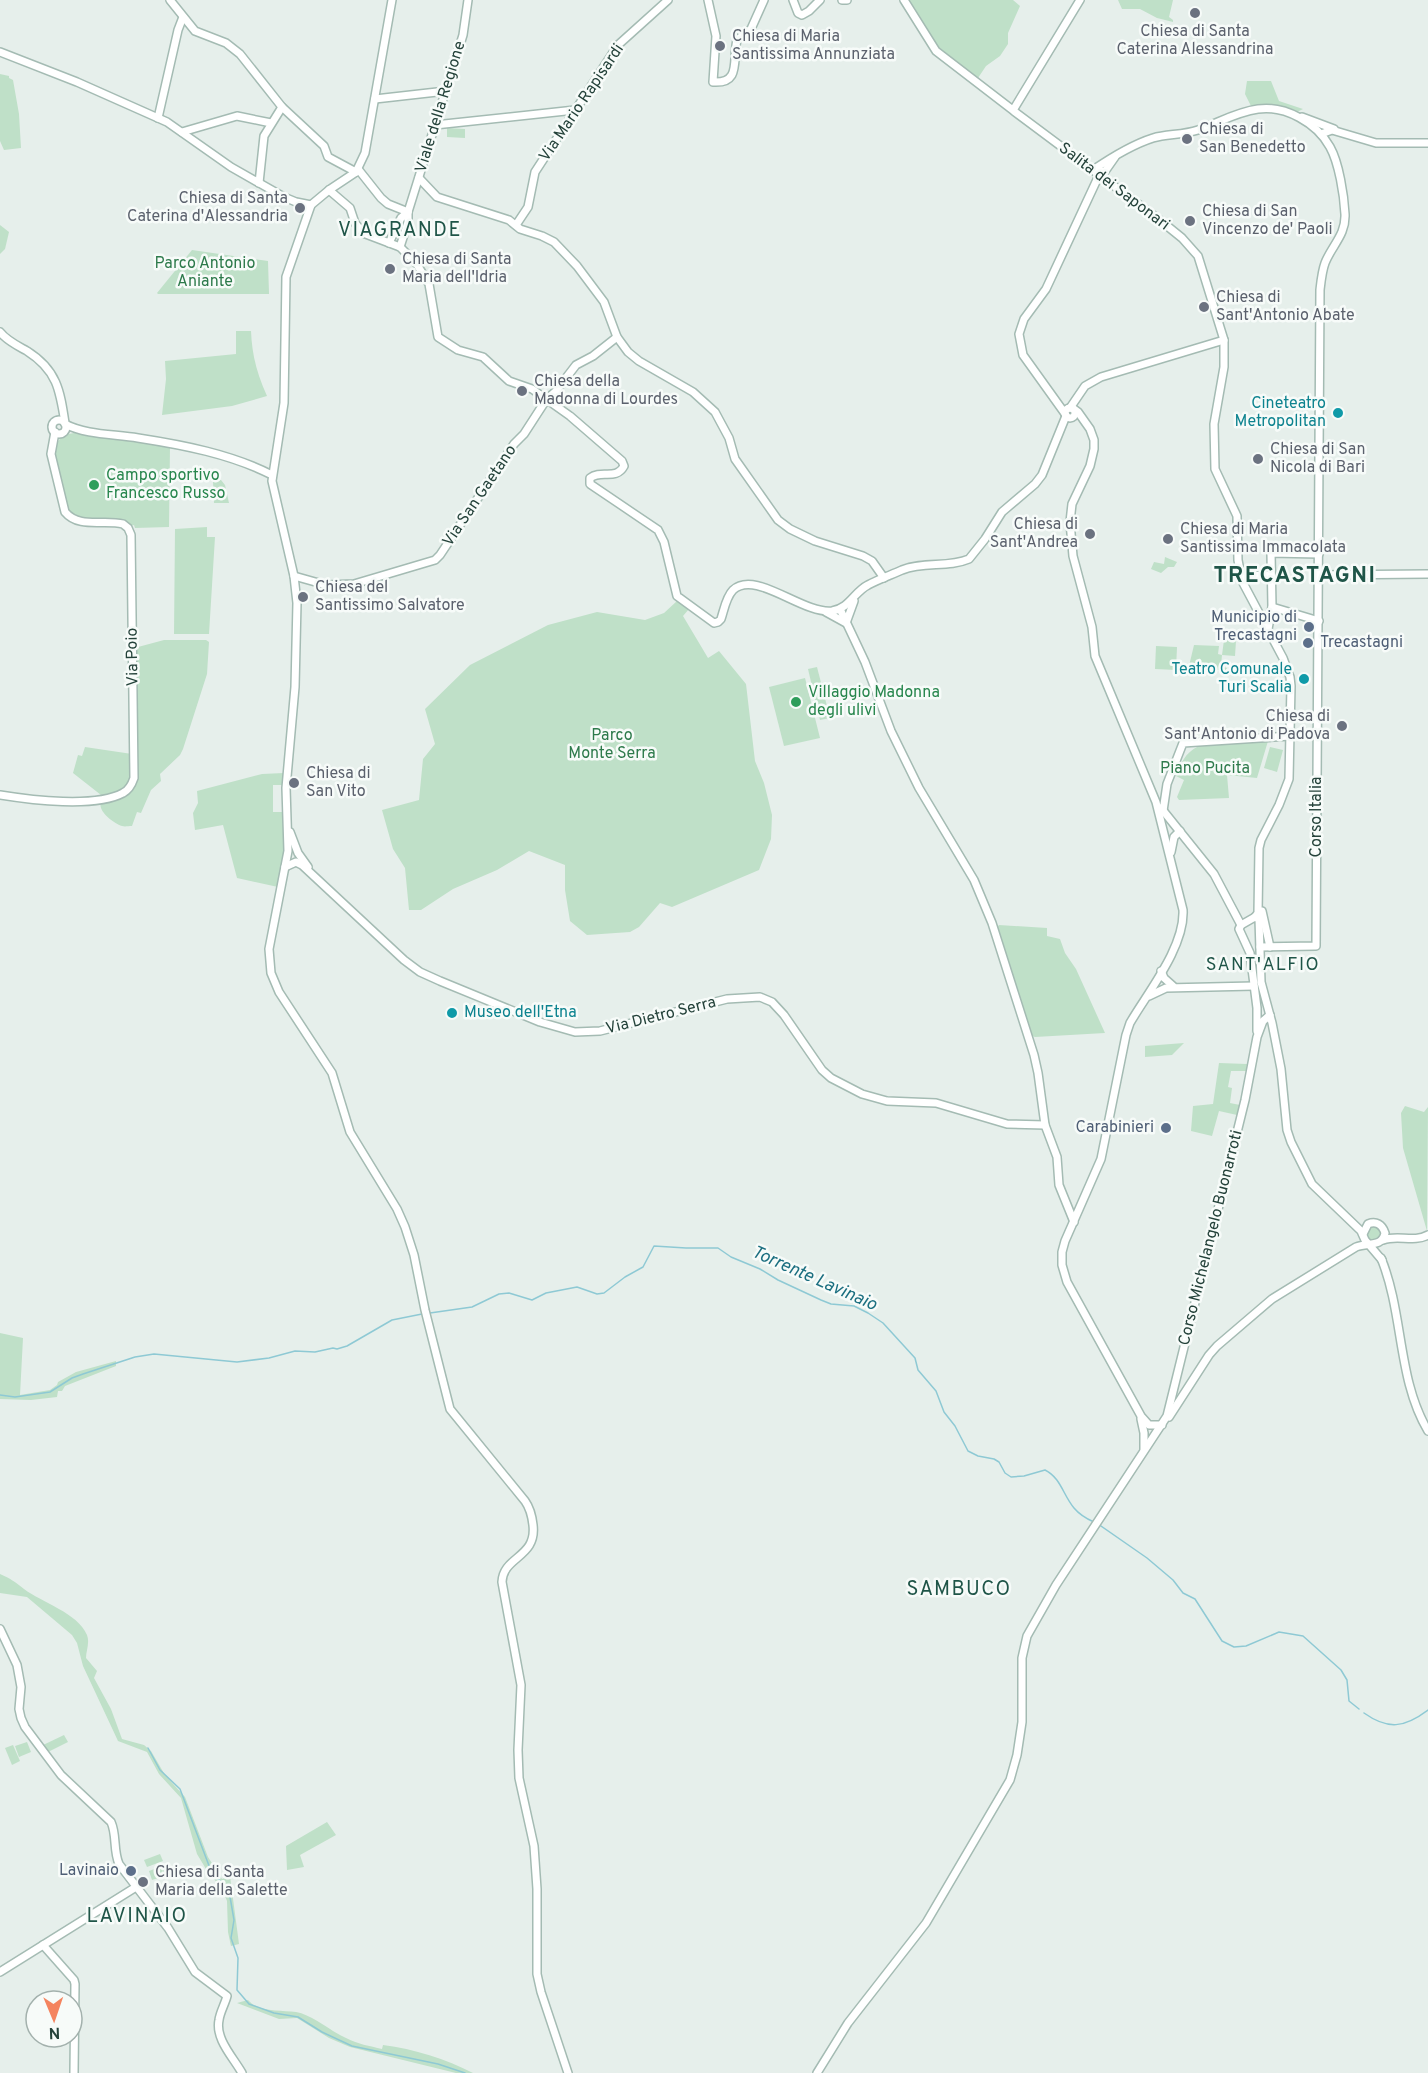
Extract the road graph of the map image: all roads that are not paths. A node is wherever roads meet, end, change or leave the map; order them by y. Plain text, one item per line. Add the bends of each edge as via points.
1 (170, 0) edge
2 (392, 0) edge
3 (468, 0) edge
4 (668, 0) edge
5 (708, 0) edge
6 (764, 0) edge
7 (793, 0) edge
8 (820, 0) edge
9 (842, 0) edge
10 (848, 0) edge
11 (904, 0) edge
12 (1080, 0) edge
13 (183, 16) junction
14 (0, 52) edge
15 (446, 91) junction
16 (375, 99) junction
17 (282, 107) junction
18 (1016, 109) junction
19 (575, 110) junction
20 (1295, 115) junction
21 (158, 118) junction
22 (271, 123) junction
23 (435, 125) junction
24 (1331, 127) junction
25 (182, 132) junction
26 (1318, 132) junction
27 (1345, 134) junction
28 (1428, 143) edge
29 (1119, 153) junction
30 (357, 170) junction
31 (1098, 174) junction
32 (419, 178) junction
33 (259, 183) junction
34 (329, 190) junction
35 (311, 206) junction
36 (408, 212) junction
37 (517, 224) junction
38 (388, 242) junction
39 (400, 247) junction
40 (0, 332) edge
41 (617, 337) junction
42 (1224, 340) junction
43 (60, 395) junction
44 (546, 400) junction
45 (1072, 414) junction
46 (55, 421) junction
47 (65, 423) junction
48 (87, 431) junction
49 (60, 432) junction
50 (251, 464) junction
51 (274, 465) junction
52 (272, 474) junction
53 (274, 489) junction
54 (1319, 553) junction
55 (1428, 574) edge
56 (884, 575) junction
57 (1242, 575) junction
58 (1270, 575) junction
59 (1320, 575) junction
60 (294, 576) junction
61 (856, 597) junction
62 (1271, 608) junction
63 (840, 609) junction
64 (824, 611) junction
65 (1318, 621) junction
66 (846, 623) junction
67 (1268, 629) junction
68 (1291, 736) junction
69 (1166, 786) junction
70 (1151, 794) junction
71 (0, 795) edge
72 (1159, 806) junction
73 (287, 823) junction
74 (1177, 828) junction
75 (1165, 838) junction
76 (288, 851) junction
77 (298, 853) junction
78 (296, 862) junction
79 (1171, 864) junction
80 (285, 867) junction
81 (311, 872) junction
82 (1258, 894) junction
83 (1257, 915) junction
84 (1240, 928) junction
85 (1260, 947) junction
86 (1271, 947) junction
87 (1161, 971) junction
88 (1155, 982) junction
89 (1254, 986) junction
90 (1169, 987) junction
91 (1144, 999) junction
92 (1257, 1008) junction
93 (1269, 1019) junction
94 (1257, 1037) junction
95 (1044, 1117) junction
96 (1015, 1124) junction
97 (1045, 1125) junction
98 (1350, 1220) junction
99 (1074, 1222) junction
100 (1371, 1223) junction
101 (1384, 1229) junction
102 (1428, 1235) edge
103 (1365, 1238) junction
104 (1408, 1239) junction
105 (1382, 1241) junction
106 (1382, 1260) junction
107 (1183, 1394) junction
108 (1172, 1395) junction
109 (1169, 1406) junction
110 (1144, 1421) junction
111 (1163, 1424) junction
112 (1428, 1431) edge
113 (1155, 1436) junction
114 (1143, 1454) junction
115 (0, 1629) edge
116 (136, 1887) junction
117 (43, 1946) junction
118 (0, 1972) edge
119 (74, 2073) edge
120 (242, 2073) edge
121 (568, 2073) edge
122 (818, 2073) edge

1 - 13 street
2 - 16 street
3 - 15 street, Viale della Regione via 463,35
4 - 19 street, Via Mario Rapisardi via 618,45
5 - 6 street via 716,36 713,82 727,81 732,76 736,40 750,31
7 - 8 street via 800,15
9 - 10 street
11 - 18 street via 936,51 1005,105
12 - 18 street
13 - 17 street via 195,31 226,43 240,54
13 - 21 street
14 - 21 street
15 - 16 street
15 - 23 street, Viale della Regione
16 - 30 street via 367,144
17 - 22 street
17 - 30 street via 324,146 328,157
18 - 31 street, Salita dei Saponari
19 - 23 street
19 - 37 street, Via Mario Rapisardi via 535,172 528,207
20 - 24 street
20 - 26 street
20 - 29 street via 1258,108 1196,131 1154,138
21 - 25 street
22 - 25 street via 237,116
22 - 33 street via 263,140
23 - 32 street, Viale della Regione
24 - 26 street via 1320,126
24 - 27 street
25 - 33 street
26 - 27 street
26 - 54 street, Corso Italia via 1335,160 1345,215 1345,227 1324,266 1320,290
27 - 28 street via 1376,142
29 - 31 street
29 - 31 street
30 - 34 street
30 - 36 street via 388,204
31 - 42 street, Salita dei Saponari via 1182,238 1197,256
31 - 45 street via 1046,289 1020,329 1023,355 1053,397
32 - 36 street, Viale della Regione
32 - 37 street via 437,197
33 - 35 street
34 - 35 street
34 - 38 street via 350,208 363,233
35 - 51 street via 286,277 285,403
36 - 38 street
36 - 39 street
37 - 41 street via 548,238 577,266 604,302
38 - 39 street
39 - 44 street via 426,278 438,337 458,350 483,357 502,376
40 - 43 street via 44,363
41 - 44 street, Via San Gaetano via 576,365
41 - 56 street via 635,358 693,392 715,411 735,459 778,520 815,541 857,553 872,561
42 - 45 street via 1092,382 1085,386
42 - 57 street via 1224,367 1214,424 1215,469 1237,516
43 - 46 street
43 - 47 street
44 - 60 street, Via San Gaetano via 435,560 354,584 326,585
44 - 64 street via 622,461 620,472 594,475 590,484 658,530 677,596 710,622 718,622 729,594 746,584 762,586 803,606
45 - 56 street via 1042,475 1002,512 969,559 914,566
45 - 70 street via 1094,440 1093,456 1072,504 1073,556 1092,627 1095,656
46 - 47 street
46 - 49 street via 52,426
47 - 48 street
47 - 49 street via 66,428
48 - 49 street
48 - 50 street
49 - 71 street, Via Poio via 51,448 51,459 61,503 68,515 81,521 118,523 126,526 131,535 134,778 123,793 84,802
50 - 51 street
50 - 52 street
50 - 53 street
51 - 52 street
52 - 53 street
53 - 60 street
54 - 58 street via 1271,553
54 - 59 street, Corso Italia
55 - 59 street
56 - 61 street
57 - 58 street
57 - 67 street
58 - 62 street
59 - 65 street, Corso Italia
60 - 73 street via 295,687 286,788
61 - 63 street
61 - 66 street
62 - 65 street
62 - 67 street
63 - 64 street
63 - 66 street
64 - 66 street
65 - 86 street, Corso Italia via 1316,946
66 - 95 street via 891,731 919,788 974,880 992,923 1034,1055
67 - 68 street via 1290,677
68 - 69 street via 1183,743
68 - 82 street via 1289,779 1259,848
69 - 70 street
69 - 72 street
70 - 72 street
72 - 74 street
72 - 75 street
73 - 76 street
73 - 77 street
74 - 75 street
74 - 79 street
74 - 84 street via 1214,874
75 - 79 street
76 - 77 street
76 - 78 street
76 - 80 street
77 - 81 street
78 - 80 street
78 - 81 street
79 - 87 street via 1183,919 1178,939
80 - 121 street via 270,941 272,979 333,1073 350,1132 400,1216 414,1255 450,1409 528,1504 531,1516 530,1545 504,1571 502,1585 521,1685 519,1778 534,1846 537,1974
81 - 96 street, Via Dietro Serra via 420,972 540,1022 575,1032 592,1032 727,999 760,998 777,1007 822,1070 843,1085 878,1099 936,1103
82 - 83 street
82 - 86 street
83 - 84 street
83 - 85 street
84 - 89 street via 1250,953
85 - 86 street
85 - 93 street via 1261,982
87 - 88 street
87 - 90 street
88 - 90 street
88 - 91 street
89 - 90 street
89 - 92 street
90 - 91 street
91 - 99 street via 1126,1035 1101,1159
92 - 93 street via 1261,1018
92 - 94 street
93 - 94 street via 1262,1024
93 - 98 street via 1281,1069 1287,1130 1295,1152 1317,1190
94 - 108 street, Corso Michelangelo Buonarroti
95 - 96 street
95 - 97 street
96 - 97 street, Via Dietro Serra
97 - 99 street via 1057,1157 1059,1185
98 - 100 street
98 - 103 street
99 - 110 street via 1063,1246 1062,1265 1071,1290
100 - 101 street
100 - 103 street via 1365,1227
101 - 104 street
101 - 105 street
102 - 104 street
103 - 105 street via 1376,1244
103 - 106 street
103 - 107 street via 1272,1299 1213,1350
104 - 105 street via 1394,1237
105 - 106 street
106 - 112 street via 1395,1299 1409,1388
107 - 108 street
107 - 109 street
107 - 111 street
108 - 109 street, Corso Michelangelo Buonarroti
109 - 111 street, Corso Michelangelo Buonarroti
110 - 111 street
110 - 113 street
110 - 114 street
111 - 113 street, Corso Michelangelo Buonarroti
113 - 114 street, Corso Michelangelo Buonarroti
114 - 122 street, Corso Michelangelo Buonarroti via 1027,1636 1022,1658 1022,1722 1010,1780 926,1923 838,2037
115 - 116 street via 18,1672 21,1718 53,1766 111,1822 116,1855
116 - 117 street
116 - 120 street via 173,1935 195,1972 227,1996 218,2028
117 - 118 street
117 - 119 street via 75,1984

